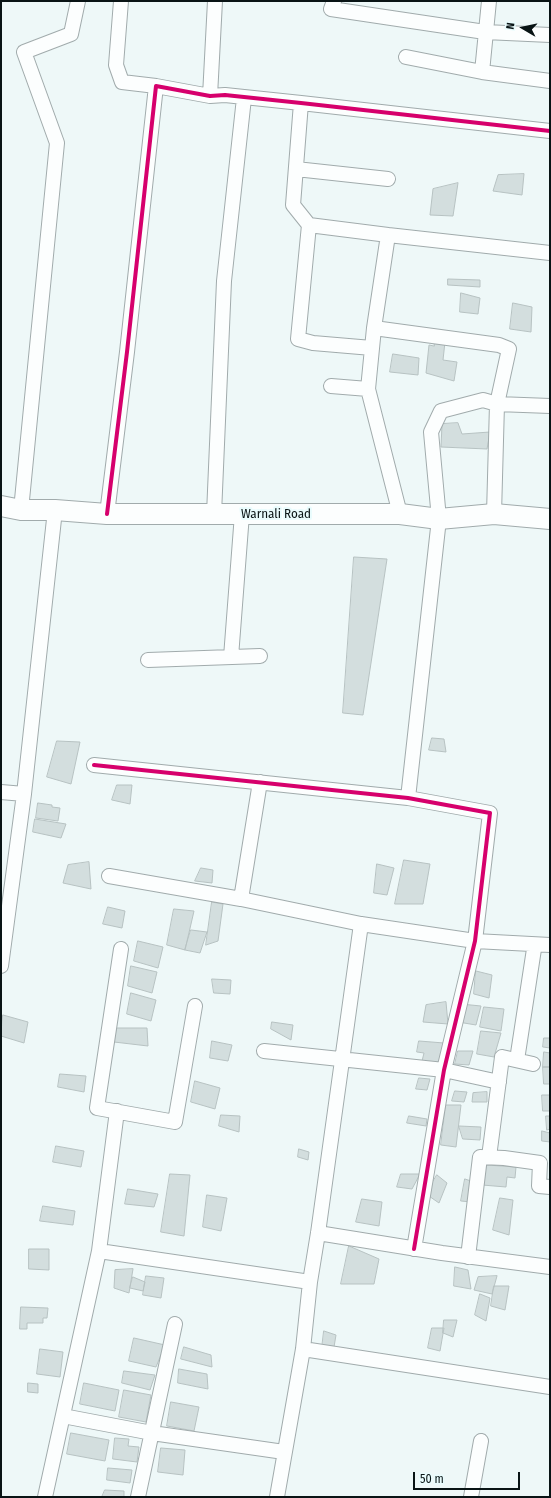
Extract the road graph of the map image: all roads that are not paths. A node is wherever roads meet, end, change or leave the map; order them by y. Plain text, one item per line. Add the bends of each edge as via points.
1 (78, 1) edge
2 (121, 1) edge
3 (215, 1) edge
4 (334, 1) edge
5 (489, 1) edge
6 (486, 32) junction
7 (550, 35) edge
8 (406, 57) dead end
9 (482, 72) junction
10 (550, 81) edge
11 (156, 86) junction
12 (210, 96) junction
13 (244, 98) junction
14 (301, 103) junction
15 (550, 131) edge
16 (296, 169) junction
17 (388, 179) dead end
18 (309, 225) junction
19 (388, 235) junction
20 (550, 253) edge
21 (374, 328) junction
22 (372, 348) junction
23 (331, 386) dead end
24 (368, 389) junction
25 (497, 404) junction
26 (550, 406) edge
27 (1, 506) edge
28 (21, 510) junction
29 (55, 510) junction
30 (107, 514) junction
31 (214, 514) junction
32 (242, 514) junction
33 (400, 514) junction
34 (494, 514) junction
35 (439, 519) junction
36 (550, 519) edge
37 (260, 656) dead end
38 (231, 657) junction
39 (148, 660) dead end
40 (94, 765) dead end
41 (260, 782) junction
42 (1, 792) edge
43 (24, 794) junction
44 (408, 798) junction
45 (109, 876) dead end
46 (241, 900) junction
47 (361, 924) junction
48 (475, 940) junction
49 (550, 945) edge
50 (121, 949) dead end
51 (534, 949) dead end
52 (1, 966) edge
53 (195, 1006) dead end
54 (264, 1051) dead end
55 (343, 1059) junction
56 (516, 1060) junction
57 (533, 1064) dead end
58 (444, 1070) junction
59 (499, 1082) junction
60 (117, 1111) junction
61 (489, 1157) junction
62 (550, 1187) edge
63 (318, 1232) junction
64 (414, 1249) junction
65 (100, 1251) junction
66 (468, 1257) junction
67 (550, 1267) edge
68 (310, 1282) junction
69 (175, 1324) dead end
70 (303, 1348) junction
71 (550, 1387) edge
72 (63, 1416) junction
73 (152, 1433) junction
74 (481, 1441) dead end
75 (284, 1452) junction
76 (45, 1497) edge
77 (138, 1497) edge
78 (277, 1497) edge
79 (470, 1497) edge

1 - 28 street via 71,34 24,52 58,143
2 - 11 street via 116,65 122,82
3 - 12 street
4 - 6 street via 331,9
5 - 6 street
6 - 7 street
6 - 9 street
8 - 9 street
9 - 10 street
11 - 12 street
11 - 30 street
12 - 13 street
13 - 14 street
13 - 31 street via 224,281
14 - 15 street
14 - 16 street
16 - 17 street
16 - 18 street via 293,205
18 - 19 street
18 - 22 street via 298,339 313,343
19 - 20 street
19 - 21 street
21 - 22 street
21 - 25 street via 499,345 510,349
22 - 24 street
23 - 24 street
24 - 33 street
25 - 26 street
25 - 34 street
25 - 35 street via 483,400 441,411 431,432
27 - 28 main road, Warnali Road
28 - 29 main road, Warnali Road
29 - 30 main road, Warnali Road
29 - 43 street
30 - 31 main road, Warnali Road
31 - 32 main road, Warnali Road
32 - 33 main road, Warnali Road
32 - 38 street
33 - 35 main road, Warnali Road
34 - 35 main road, Warnali Road
34 - 36 main road, Warnali Road
35 - 44 street
37 - 38 street
38 - 39 street
40 - 41 street
41 - 44 street
41 - 46 street
42 - 43 street
43 - 52 street
44 - 48 street via 490,813
45 - 46 street
46 - 47 street
47 - 48 street
47 - 55 street
48 - 49 street
48 - 58 street
50 - 60 street via 97,1108
51 - 56 street
53 - 60 street via 175,1122
54 - 55 street
55 - 58 street
55 - 63 street
56 - 57 street
56 - 59 street via 502,1056
58 - 59 street
58 - 64 street
59 - 61 street
60 - 65 street
61 - 62 street via 540,1163 539,1186
61 - 66 street via 480,1157
63 - 64 street
63 - 68 street
64 - 66 street
65 - 68 street
65 - 72 street
66 - 67 street
68 - 70 street
69 - 73 street
70 - 71 street
70 - 75 street
72 - 73 street
72 - 76 street
73 - 75 street
73 - 77 street
74 - 79 street
75 - 78 street

